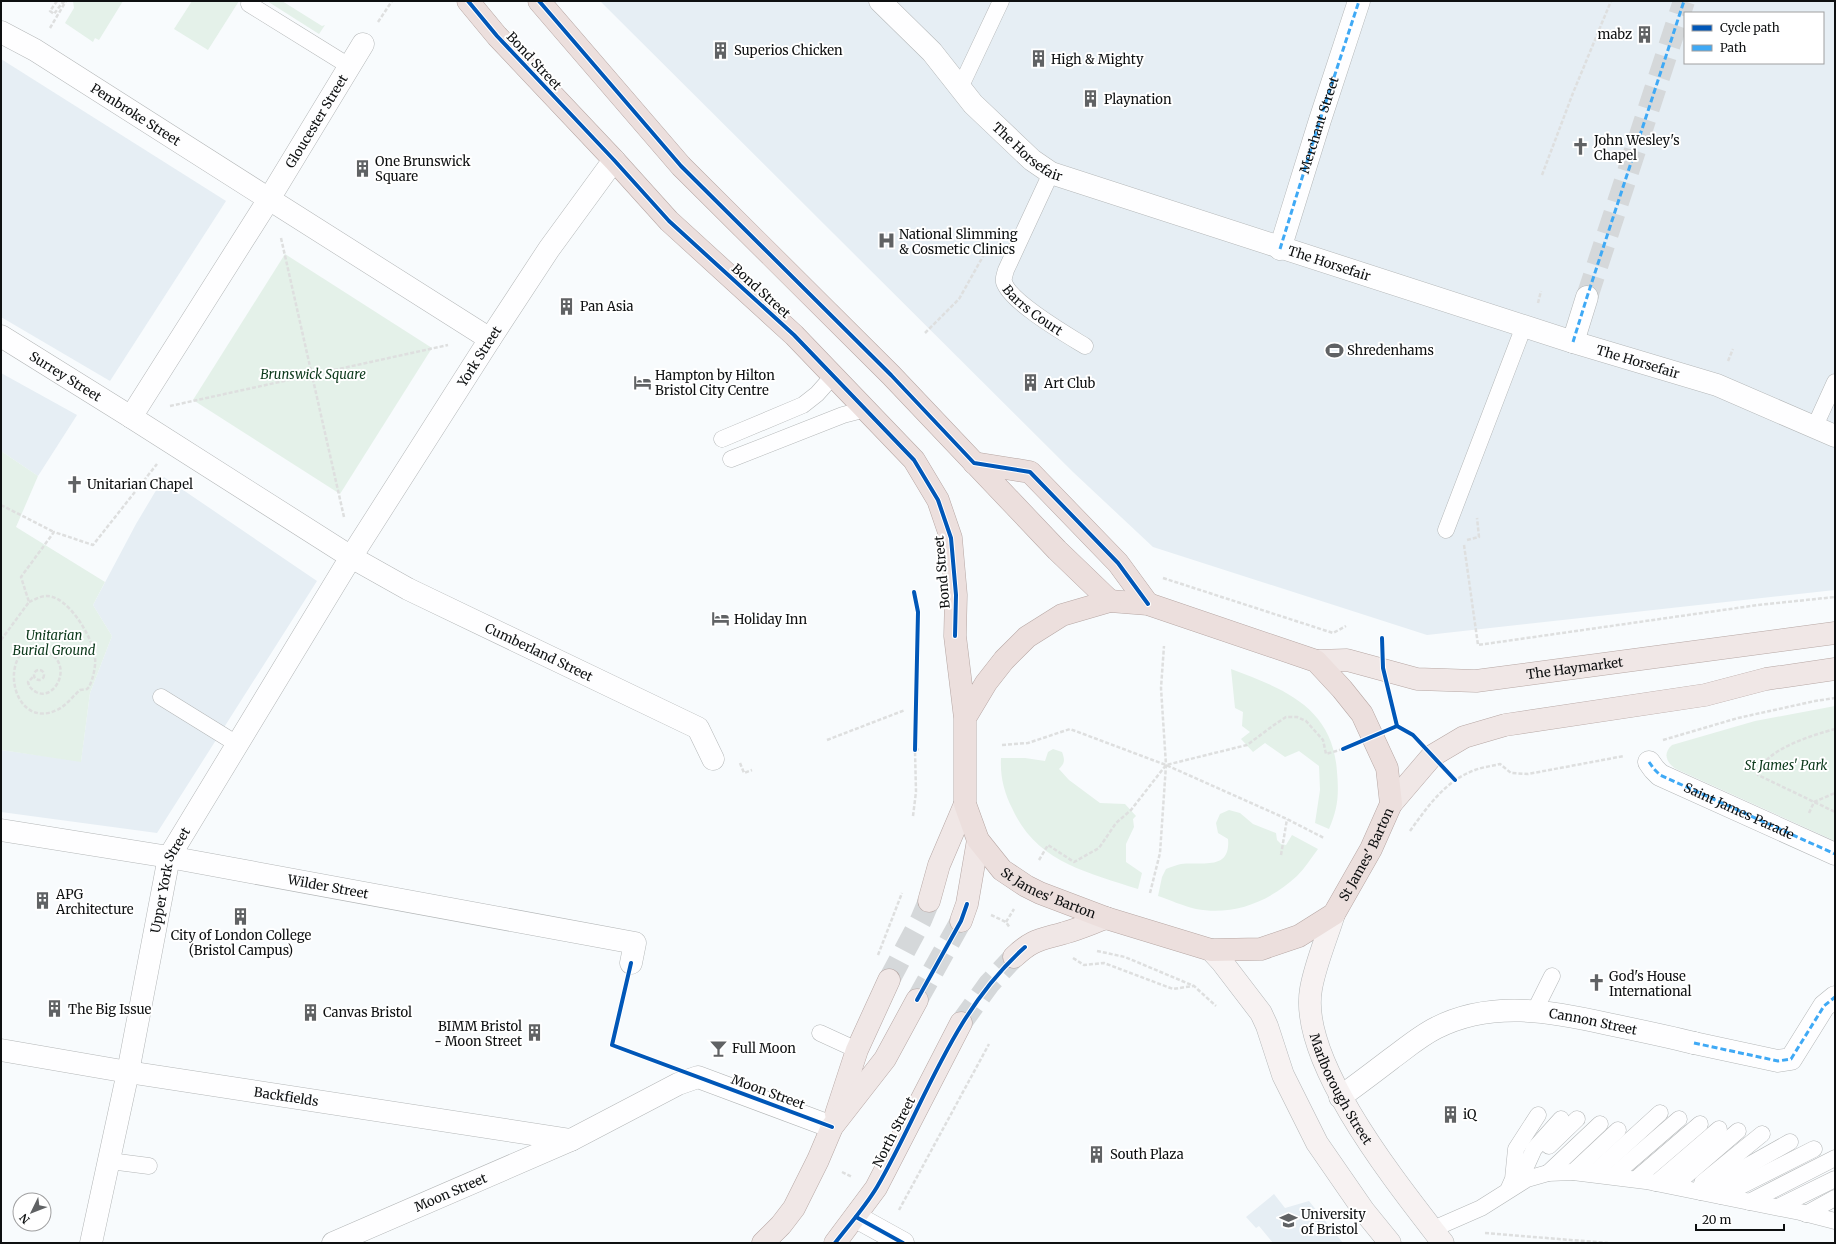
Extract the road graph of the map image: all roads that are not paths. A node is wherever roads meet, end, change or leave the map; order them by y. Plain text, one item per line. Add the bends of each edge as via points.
1 (468, 1) edge
2 (539, 1) edge
3 (880, 1) edge
4 (1001, 1) edge
5 (1360, 1) edge
6 (249, 4) dead end
7 (1, 32) edge
8 (363, 44) dead end
9 (350, 66) junction
10 (960, 88) junction
11 (614, 160) junction
12 (1051, 173) junction
13 (269, 199) junction
14 (1280, 248) junction
15 (1587, 297) tunnel mouth
16 (1524, 326) junction
17 (1, 336) edge
18 (490, 338) junction
19 (1573, 342) junction
20 (1085, 346) dead end
21 (833, 376) junction
22 (1835, 382) edge
23 (866, 409) junction
24 (131, 417) junction
25 (1815, 426) junction
26 (1835, 436) edge
27 (722, 439) dead end
28 (731, 459) dead end
29 (974, 463) junction
30 (1446, 530) dead end
31 (351, 557) junction
32 (1110, 601) junction
33 (1148, 604) junction
34 (1835, 633) edge
35 (1316, 661) junction
36 (1835, 669) edge
37 (161, 697) dead end
38 (965, 718) junction
39 (237, 744) junction
40 (713, 759) dead end
41 (1649, 762) dead end
42 (965, 804) junction
43 (1391, 804) junction
44 (1, 830) edge
45 (978, 840) junction
46 (1835, 854) edge
47 (169, 856) junction
48 (929, 901) tunnel mouth
49 (1334, 914) junction
50 (1106, 918) junction
51 (961, 921) tunnel mouth
52 (1211, 950) junction
53 (1014, 957) tunnel mouth
54 (631, 963) dead end
55 (1552, 976) dead end
56 (889, 980) tunnel mouth
57 (1835, 997) edge
58 (917, 1000) tunnel mouth
59 (1535, 1010) junction
60 (961, 1023) tunnel mouth
61 (820, 1033) dead end
62 (1, 1050) edge
63 (857, 1050) junction
64 (128, 1072) junction
65 (1340, 1097) junction
66 (1660, 1113) dead end
67 (1538, 1115) dead end
68 (1560, 1119) dead end
69 (1577, 1119) dead end
70 (1679, 1119) dead end
71 (1600, 1124) dead end
72 (1700, 1124) dead end
73 (832, 1126) junction
74 (1719, 1129) dead end
75 (1618, 1130) dead end
76 (1738, 1131) dead end
77 (1762, 1134) dead end
78 (571, 1140) junction
79 (1790, 1142) dead end
80 (1814, 1149) dead end
81 (1835, 1158) edge
82 (110, 1160) junction
83 (149, 1166) dead end
84 (1573, 1172) junction
85 (1548, 1173) junction
86 (1593, 1174) junction
87 (1613, 1176) junction
88 (1636, 1179) junction
89 (1835, 1179) edge
90 (1524, 1181) junction
91 (1656, 1183) junction
92 (1674, 1186) junction
93 (1508, 1190) junction
94 (1697, 1191) junction
95 (1721, 1196) junction
96 (1835, 1198) edge
97 (1749, 1202) junction
98 (1778, 1207) junction
99 (1806, 1214) junction
100 (856, 1216) junction
101 (1834, 1220) edge
102 (1438, 1236) edge
103 (895, 1239) edge
104 (91, 1243) edge
105 (333, 1243) edge
106 (763, 1243) edge
107 (835, 1243) edge
108 (1390, 1243) edge

1 - 11 highway, Bond Street via 497,36
2 - 29 highway via 681,166 891,375
3 - 10 street, The Horsefair via 932,52
4 - 10 lane
5 - 14 street, Merchant Street via 1317,127
6 - 9 lane
7 - 13 street, Pembroke Street via 35,50
8 - 9 street, Gloucester Street
9 - 13 street, Gloucester Street
10 - 12 street, The Horsefair via 972,104 1032,160
11 - 18 street, York Street via 549,248
11 - 21 highway, Bond Street via 669,221 794,335
12 - 14 street, The Horsefair
12 - 20 lane, Barrs Court via 1003,280 1007,289 1039,317
13 - 18 street
13 - 24 street
14 - 16 street, The Horsefair
15 - 19 street
16 - 19 street, The Horsefair
16 - 30 lane
17 - 24 street, Surrey Street
18 - 31 street, York Street
19 - 25 street, The Horsefair via 1717,385
21 - 23 highway, Bond Street
21 - 27 lane via 803,405
22 - 25 lane
23 - 28 lane via 843,414
23 - 38 highway, Bond Street via 914,460 938,500 951,538 956,595 955,636
24 - 31 street
25 - 26 street, The Horsefair
29 - 32 highway
29 - 33 highway via 1030,472 1118,563
31 - 39 street, Upper York Street
31 - 40 street, Cumberland Street via 408,589 698,728
32 - 33 highway, St James' Barton
32 - 38 highway, St James' Barton via 1062,615 1027,637 986,683
33 - 35 highway, St James' Barton
34 - 35 main road, The Haymarket via 1476,681 1417,679 1347,660
35 - 43 highway, St James' Barton via 1362,714 1387,768
36 - 43 main road via 1766,679 1705,695 1505,725 1464,737 1432,756
37 - 39 lane
38 - 42 highway, St James' Barton
39 - 47 street, Upper York Street
41 - 46 street, Saint James Parade via 1660,775
42 - 45 highway, St James' Barton
42 - 48 main road via 939,865
43 - 49 highway, St James' Barton via 1371,849
44 - 47 street, Wilder Street
45 - 50 highway, St James' Barton via 1002,870 1026,886
45 - 51 main road via 967,904
47 - 54 street, Wilder Street via 635,943
47 - 64 street, Upper York Street
49 - 52 highway, St James' Barton via 1299,936 1261,948
49 - 65 main road, Marlborough Street via 1311,990 1311,1016 1317,1046
50 - 52 highway, St James' Barton
50 - 53 main road via 1041,938
52 - 108 main road via 1261,1013 1283,1075 1317,1143 1364,1211
55 - 59 lane
56 - 63 main road
57 - 59 street, Cannon Street via 1824,1006 1791,1058 1778,1061
58 - 73 main road via 885,1059
59 - 65 street, Cannon Street via 1484,1012 1436,1028 1414,1041
60 - 100 main road, North Street via 876,1188
61 - 63 lane
62 - 64 street, Backfields
63 - 73 main road
64 - 78 street, Backfields
64 - 82 street, Upper York Street
65 - 102 main road, Marlborough Street via 1379,1156
66 - 86 lane
67 - 93 lane via 1516,1150 1513,1179
68 - 93 lane via 1531,1154 1520,1180
69 - 90 lane via 1542,1154 1532,1173
70 - 87 lane
71 - 85 lane
72 - 88 lane
73 - 78 street, Moon Street via 698,1077 678,1084
73 - 106 main road via 794,1208
74 - 91 lane
75 - 84 lane
76 - 92 lane
77 - 94 lane
78 - 105 street, Moon Street
79 - 94 lane
80 - 95 lane
81 - 97 lane
82 - 83 lane
82 - 104 street, Upper York Street
84 - 85 lane
84 - 86 lane
85 - 90 lane
86 - 87 lane
87 - 88 lane
88 - 91 lane
89 - 98 lane
90 - 93 lane
91 - 92 lane
92 - 94 lane
93 - 102 lane
94 - 95 lane
95 - 97 lane
96 - 99 lane
97 - 98 lane
98 - 99 lane
99 - 101 lane
100 - 103 street
100 - 107 main road, North Street

